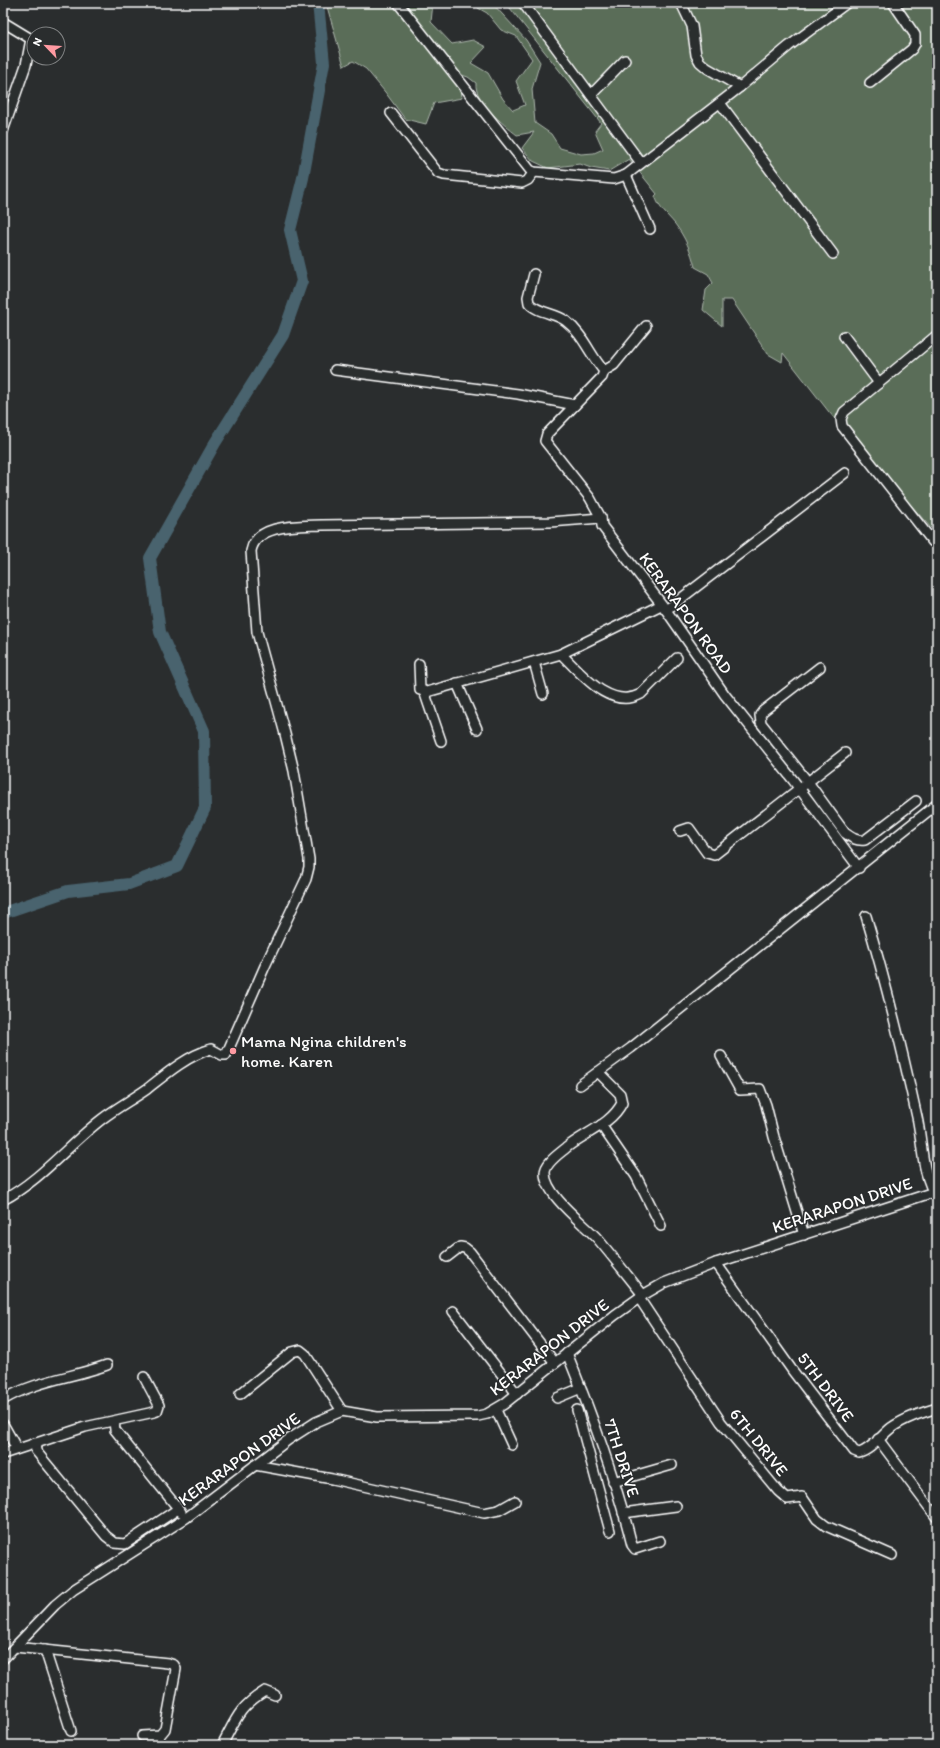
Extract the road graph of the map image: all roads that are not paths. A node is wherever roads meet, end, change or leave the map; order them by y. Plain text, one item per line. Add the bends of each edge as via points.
1 (398, 3) edge
2 (523, 3) edge
3 (681, 3) edge
4 (847, 3) edge
5 (893, 3) edge
6 (3, 22) edge
7 (625, 60) dead end
8 (870, 83) dead end
9 (740, 87) junction
10 (591, 95) junction
11 (720, 103) junction
12 (391, 113) dead end
13 (3, 131) edge
14 (641, 163) junction
15 (534, 172) junction
16 (626, 175) junction
17 (650, 229) dead end
18 (833, 254) dead end
19 (534, 274) dead end
20 (646, 326) dead end
21 (937, 335) edge
22 (844, 336) dead end
23 (335, 370) dead end
24 (604, 371) junction
25 (879, 383) junction
26 (575, 405) junction
27 (845, 473) dead end
28 (602, 518) junction
29 (936, 542) edge
30 (664, 608) junction
31 (560, 654) junction
32 (677, 658) dead end
33 (534, 662) junction
34 (419, 664) dead end
35 (820, 667) dead end
36 (457, 683) junction
37 (424, 692) junction
38 (543, 694) dead end
39 (477, 729) dead end
40 (441, 741) dead end
41 (845, 753) dead end
42 (808, 782) junction
43 (799, 789) junction
44 (916, 801) dead end
45 (937, 804) edge
46 (680, 831) dead end
47 (859, 868) junction
48 (866, 916) dead end
49 (721, 1056) dead end
50 (598, 1072) junction
51 (580, 1085) dead end
52 (601, 1125) junction
53 (936, 1194) edge
54 (3, 1200) edge
55 (661, 1226) dead end
56 (804, 1235) junction
57 (447, 1257) dead end
58 (716, 1263) junction
59 (641, 1296) junction
60 (453, 1311) dead end
61 (567, 1353) junction
62 (555, 1363) junction
63 (107, 1365) dead end
64 (144, 1377) dead end
65 (581, 1388) junction
66 (240, 1394) dead end
67 (517, 1394) junction
68 (557, 1398) dead end
69 (3, 1400) edge
70 (937, 1408) edge
71 (496, 1410) junction
72 (577, 1410) dead end
73 (342, 1411) junction
74 (114, 1421) junction
75 (3, 1424) edge
76 (878, 1439) junction
77 (35, 1443) junction
78 (512, 1445) dead end
79 (16, 1449) junction
80 (603, 1450) junction
81 (3, 1454) edge
82 (590, 1457) junction
83 (255, 1465) junction
84 (672, 1465) dead end
85 (613, 1482) junction
86 (514, 1501) dead end
87 (676, 1506) dead end
88 (178, 1509) junction
89 (623, 1513) junction
90 (186, 1518) junction
91 (937, 1518) edge
92 (610, 1531) dead end
93 (660, 1542) dead end
94 (892, 1555) dead end
95 (15, 1647) junction
96 (45, 1650) junction
97 (3, 1659) edge
98 (275, 1696) dead end
99 (71, 1731) dead end
100 (142, 1736) dead end
101 (222, 1745) edge

1 - 15 street via 522,162
2 - 10 street
3 - 9 street via 692,26 696,55 700,62
4 - 9 street
5 - 8 street via 915,35 915,44
6 - 13 street via 31,39 26,64
7 - 10 street
9 - 11 street
10 - 14 street
11 - 14 street
11 - 18 street
12 - 15 street via 438,173 522,184
14 - 16 street
15 - 16 street via 614,179
16 - 17 street
19 - 24 street via 528,297 529,304 570,324
20 - 24 street, KERARAPON ROAD via 614,365
21 - 25 street
22 - 25 street
23 - 26 street via 518,394
24 - 26 street, KERARAPON ROAD via 602,377
25 - 29 street via 844,412 842,424
26 - 28 street, KERARAPON ROAD via 547,434 546,442 590,498
27 - 30 street
28 - 30 street, KERARAPON ROAD via 602,526
28 - 54 street via 550,522 322,525 272,529 261,534 252,545 251,556 257,632 294,772 309,867 301,892 226,1055 211,1049 178,1065 102,1119 30,1182
30 - 31 street
30 - 43 street, KERARAPON ROAD via 725,695
31 - 32 street via 601,690 621,698 634,698 641,694
31 - 33 street
33 - 36 street
33 - 38 street
34 - 37 street via 420,690
35 - 42 street via 763,712 759,719
36 - 37 street
36 - 39 street
37 - 40 street
41 - 42 street
42 - 43 street
42 - 44 street via 845,833 856,840 870,837
43 - 46 street via 714,855 707,853 689,828
43 - 47 street, KERARAPON ROAD
45 - 47 street
47 - 50 street
48 - 53 street via 882,967 917,1119 922,1158 929,1185
49 - 56 street via 740,1090 760,1089
50 - 51 street
50 - 52 street via 620,1094 622,1100 621,1106
52 - 55 street via 636,1176
52 - 59 street via 549,1163 545,1175 561,1202 596,1238
53 - 56 street, KERARAPON DRIVE
56 - 58 street, KERARAPON DRIVE
57 - 62 street via 460,1247 470,1252
58 - 59 street, KERARAPON DRIVE via 664,1283
58 - 76 street, 5TH DRIVE via 792,1370 852,1448 862,1453
59 - 61 street, KERARAPON DRIVE
59 - 94 street, 6TH DRIVE via 721,1422 778,1491 787,1499 802,1498 817,1519 826,1526
60 - 67 street
61 - 62 street, KERARAPON DRIVE
61 - 65 street, 7TH DRIVE
62 - 67 street, KERARAPON DRIVE
63 - 69 street via 83,1374 54,1380
64 - 74 street via 159,1405 157,1411
65 - 68 street
65 - 80 street, 7TH DRIVE
66 - 73 street via 292,1352 300,1350
67 - 71 street, KERARAPON DRIVE
70 - 76 street, 5TH DRIVE via 906,1419
71 - 73 street, KERARAPON DRIVE via 478,1416 455,1417 377,1417
71 - 78 street
72 - 82 street
73 - 83 street, KERARAPON DRIVE via 306,1427
74 - 77 street
74 - 88 street via 115,1430
75 - 79 street
76 - 91 street
77 - 79 street
77 - 88 street via 36,1451 69,1493 102,1532 115,1543 125,1544
79 - 81 street
80 - 82 street
80 - 85 street, 7TH DRIVE
82 - 92 street
83 - 86 street via 484,1513 499,1510
83 - 90 street, KERARAPON DRIVE
84 - 85 street
85 - 89 street, 7TH DRIVE
87 - 89 street
88 - 90 street
89 - 93 street, 7TH DRIVE via 633,1548
90 - 95 street, KERARAPON DRIVE via 73,1590
95 - 96 street
95 - 97 street, KERARAPON DRIVE
96 - 99 street
96 - 100 street via 174,1665 176,1669 165,1729 160,1735
98 - 101 street via 265,1691 240,1710

